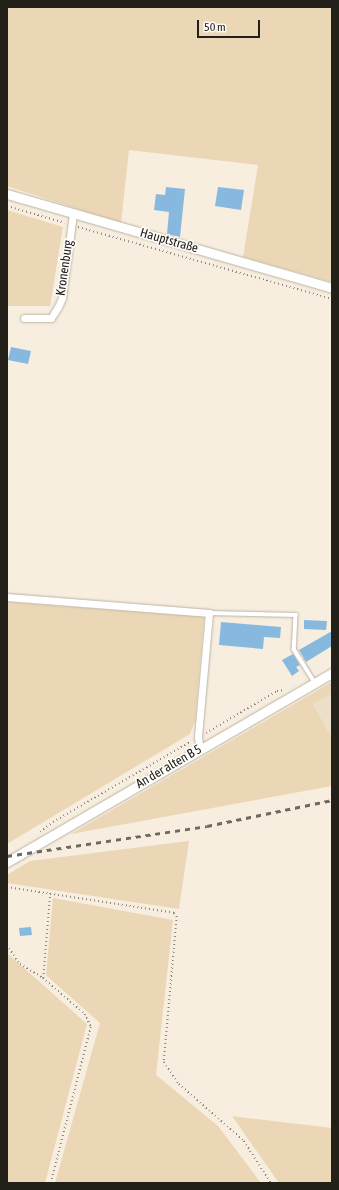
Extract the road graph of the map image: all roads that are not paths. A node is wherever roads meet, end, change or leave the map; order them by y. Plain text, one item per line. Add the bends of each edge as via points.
1 (7, 194) edge
2 (72, 213) junction
3 (332, 288) edge
4 (24, 318) dead end
5 (7, 597) edge
6 (209, 613) junction
7 (332, 673) edge
8 (315, 683) junction
9 (200, 750) junction
10 (7, 862) edge

1 - 2 main road, Hauptstraße
2 - 3 main road, Hauptstraße
2 - 4 street, Kronenburg via 62,298 58,307 51,318
5 - 6 street
6 - 8 lane via 296,615 294,649
6 - 9 street via 198,737
7 - 8 main road, An der alten B 5
8 - 9 main road, An der alten B 5
9 - 10 main road, An der alten B 5

